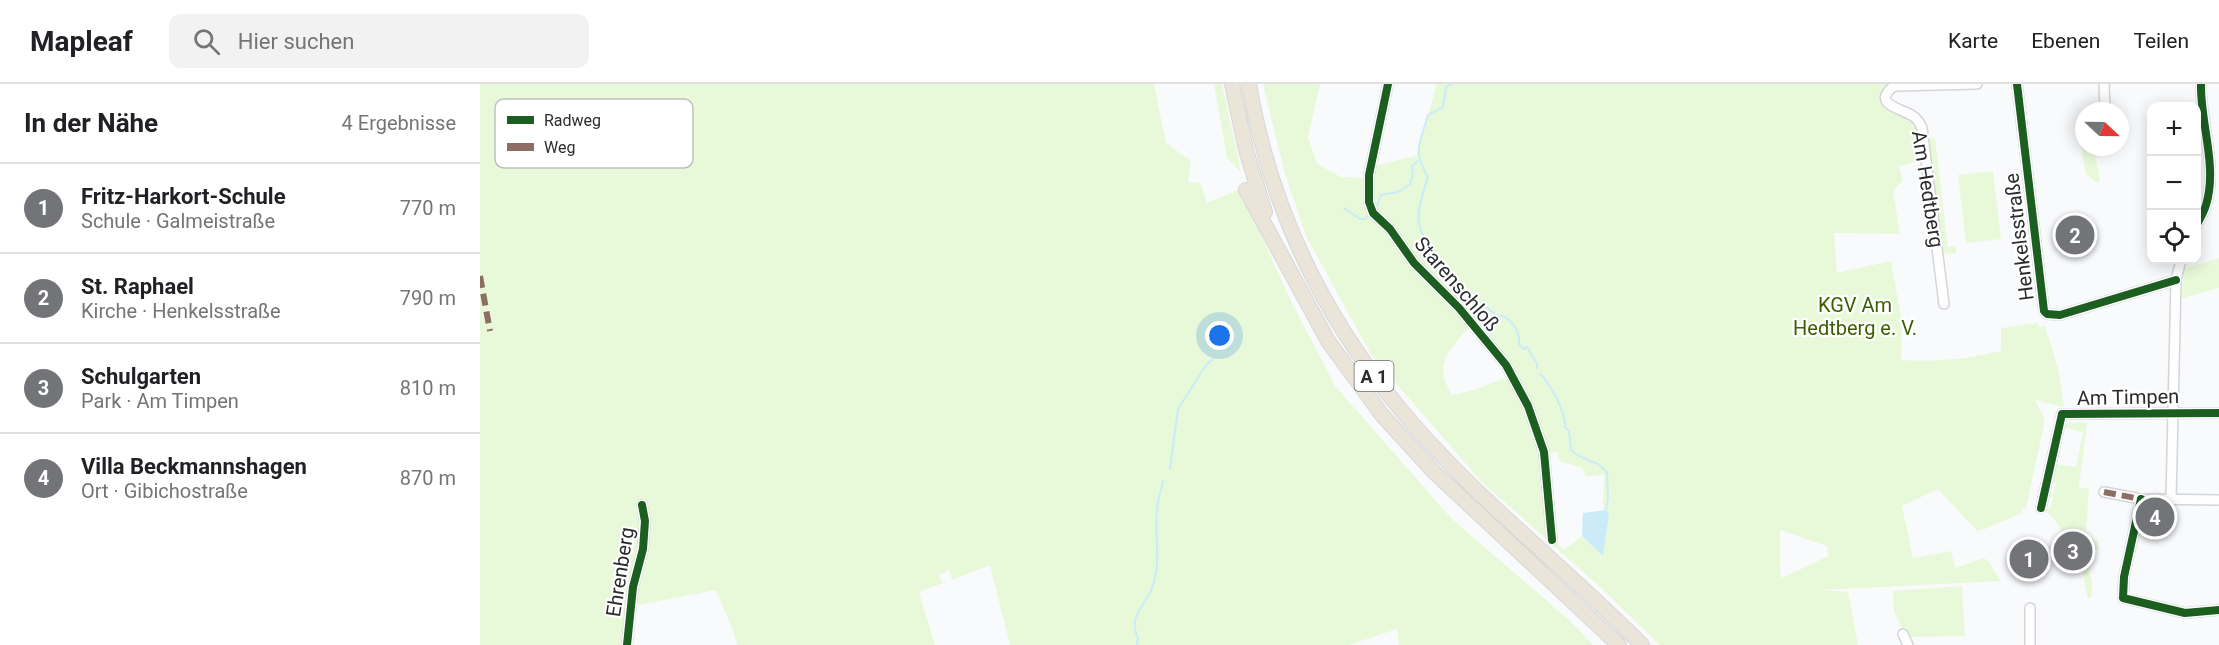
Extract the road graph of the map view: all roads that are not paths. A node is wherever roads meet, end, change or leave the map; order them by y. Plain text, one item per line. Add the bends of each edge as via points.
1 (1232, 84) edge
2 (1249, 84) edge
3 (1388, 84) edge
4 (1977, 84) edge
5 (2017, 84) edge
6 (2104, 84) edge
7 (2200, 84) edge
8 (1919, 85) edge
9 (2104, 102) edge
10 (1246, 190) dead end
11 (2201, 214) edge
12 (1275, 242) junction
13 (2180, 264) edge
14 (2176, 280) junction
15 (1944, 304) dead end
16 (2173, 413) junction
17 (2219, 413) edge
18 (2104, 492) dead end
19 (2141, 499) junction
20 (2171, 500) junction
21 (2219, 500) edge
22 (642, 505) dead end
23 (2041, 508) dead end
24 (1546, 544) junction
25 (2030, 608) dead end
26 (2219, 610) edge
27 (1904, 634) dead end
28 (627, 645) edge
29 (1619, 645) edge
30 (1642, 645) edge
31 (1908, 645) edge
32 (2030, 645) edge

1 - 12 highway, A 1 via 1246,150
2 - 24 highway, A 1 via 1268,164 1295,243 1361,360 1402,412 1454,467
3 - 24 street, Starenschloß via 1369,175 1369,202 1373,213 1390,229 1414,263 1459,308 1506,365 1528,406 1544,452
4 - 8 street
5 - 14 street, Henkelsstraße via 2044,311 2060,315
6 - 9 street
7 - 11 street via 2209,167 2208,198
8 - 15 street, Am Hedtberg via 1894,86 1887,91 1887,102 1918,121 1925,138
10 - 12 highway
12 - 29 highway, A 1 via 1328,340 1382,415 1434,472
13 - 14 street
14 - 16 street
16 - 17 street, Am Timpen
16 - 20 street
16 - 23 street, Am Timpen via 2062,414
18 - 19 street
19 - 20 street
19 - 26 street via 2123,598 2185,613
20 - 21 street
22 - 28 street, Ehrenberg via 643,549 633,587
24 - 30 highway, A 1 via 1565,571
25 - 32 street
27 - 31 street

